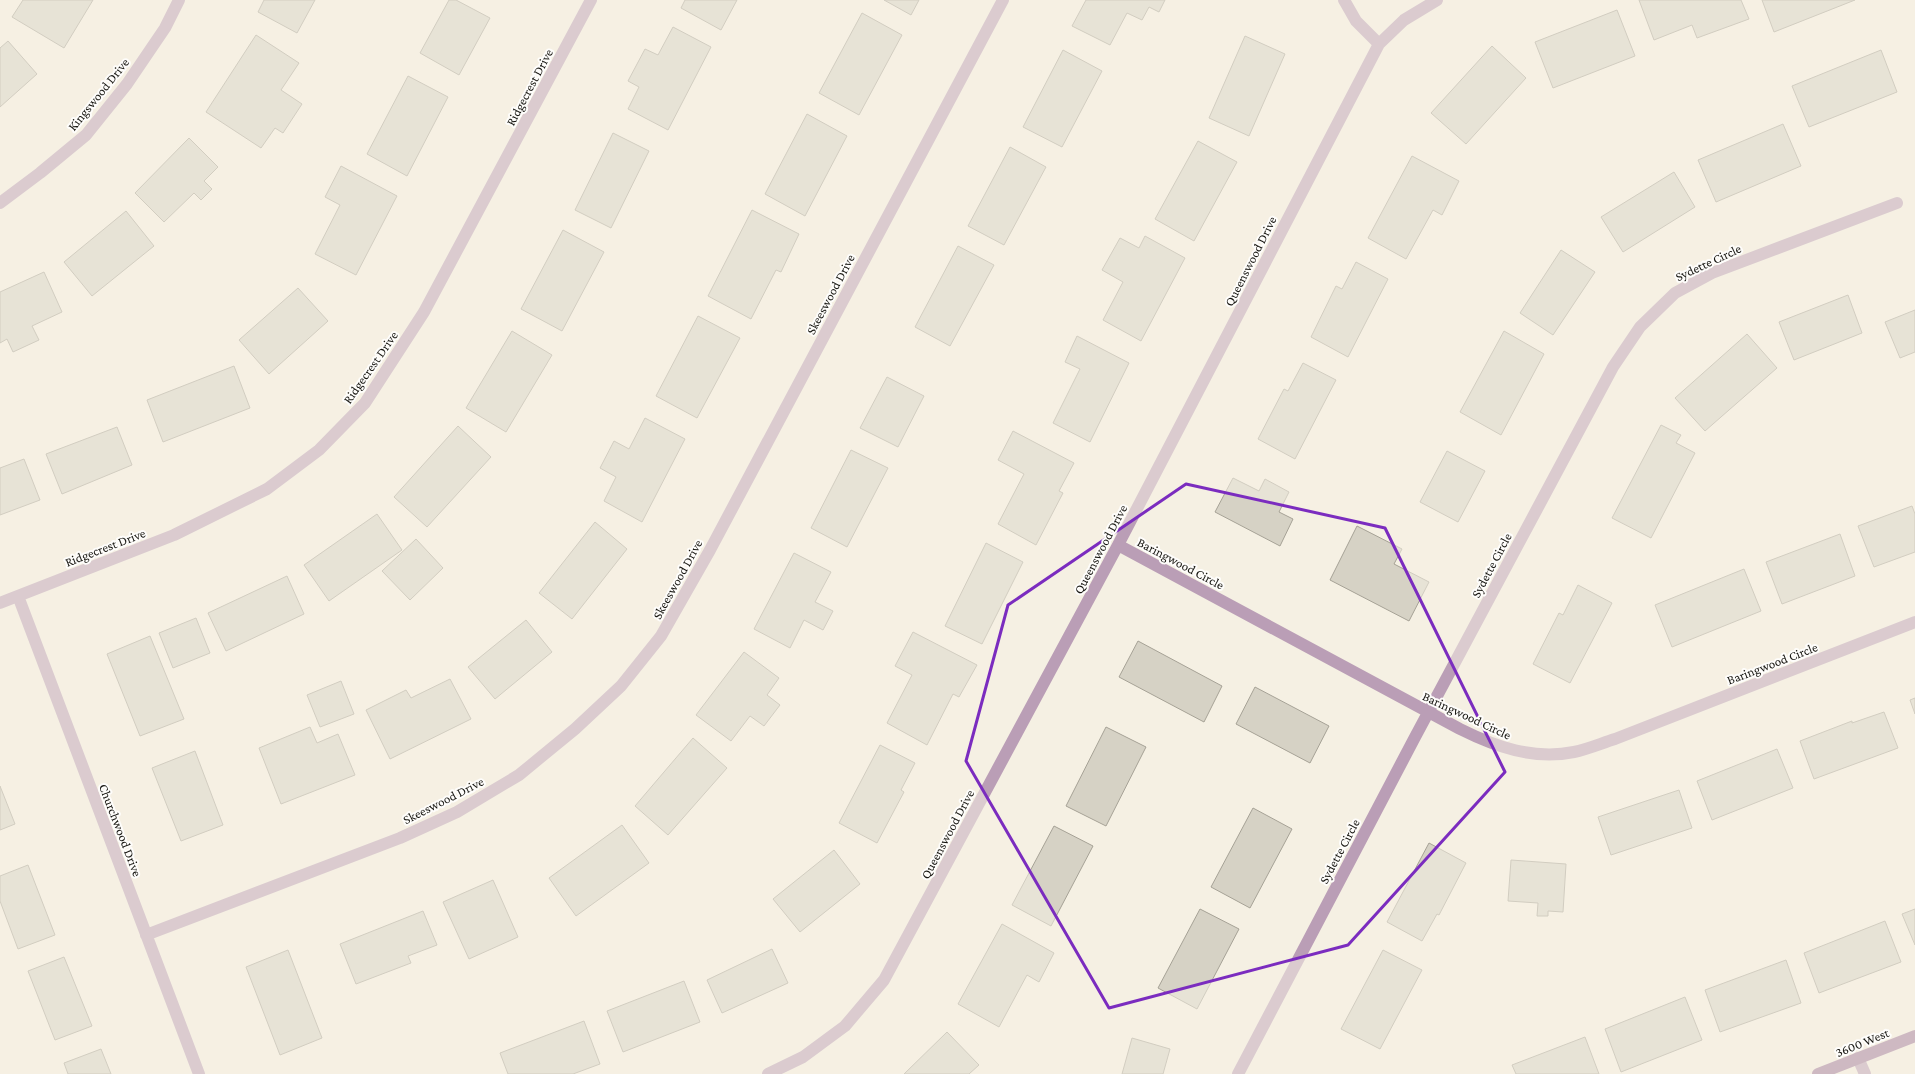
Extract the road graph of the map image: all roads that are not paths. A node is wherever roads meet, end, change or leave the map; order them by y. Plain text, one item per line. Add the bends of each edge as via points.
1 (179, 0) edge
2 (591, 0) edge
3 (1003, 0) edge
4 (1344, 0) edge
5 (1436, 0) edge
6 (1379, 44) junction
7 (0, 203) edge
8 (1897, 203) dead end
9 (1118, 545) junction
10 (18, 596) junction
11 (0, 603) edge
12 (1915, 622) edge
13 (1428, 713) junction
14 (146, 935) junction
15 (1915, 1036) edge
16 (1858, 1058) junction
17 (199, 1074) edge
18 (768, 1074) edge
19 (1238, 1074) edge
20 (1818, 1074) edge
21 (1865, 1074) edge

1 - 7 street, Kingswood Drive via 127,84 86,135 40,174
2 - 10 street, Ridgecrest Drive via 424,312 365,403 319,450 267,489 174,535
3 - 14 street, Skeeswood Drive via 710,550 661,636 621,686 576,729 519,775 457,812 400,838
4 - 6 street via 1356,21
5 - 6 street, Queenswood Drive via 1404,20
6 - 9 street, Queenswood Drive
8 - 13 street, Sydette Circle via 1712,273 1675,293 1640,327 1613,367
9 - 13 street, Baringwood Circle
9 - 18 street, Queenswood Drive via 884,980 845,1026 802,1057
10 - 11 street, Ridgecrest Drive
10 - 14 street, Churchwood Drive
12 - 13 street, Baringwood Circle via 1615,739 1574,752 1542,756 1511,751
13 - 19 street, Sydette Circle
14 - 17 street, Churchwood Drive
15 - 16 street, 3600 West
16 - 20 street, 3600 West
16 - 21 street

